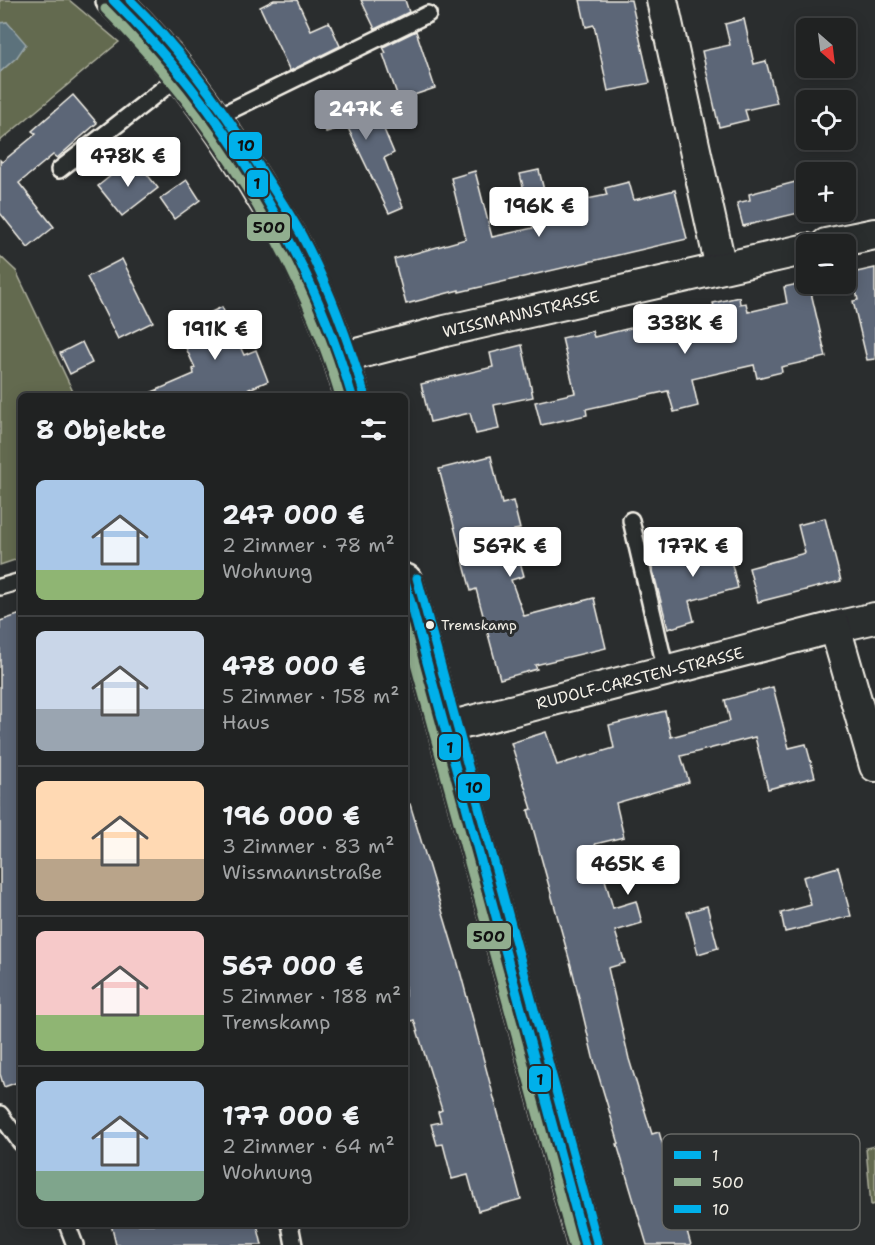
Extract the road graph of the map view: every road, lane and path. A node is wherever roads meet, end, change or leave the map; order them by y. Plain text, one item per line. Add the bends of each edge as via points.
1 (113, 0) edge
2 (662, 0) edge
3 (428, 14) dead end
4 (182, 74) junction
5 (215, 118) junction
6 (59, 170) dead end
7 (875, 234) edge
8 (856, 238) edge
9 (796, 251) edge
10 (722, 268) junction
11 (341, 358) junction
12 (351, 393) edge
13 (631, 520) dead end
14 (18, 582) edge
15 (0, 587) edge
16 (408, 591) edge
17 (875, 618) edge
18 (835, 627) junction
19 (666, 671) junction
20 (445, 728) junction
21 (875, 766) edge
22 (0, 1114) edge
23 (18, 1139) edge
24 (68, 1227) edge
25 (291, 1227) edge
26 (75, 1245) edge
27 (294, 1245) edge
28 (585, 1245) edge

1 - 4 main road
2 - 10 street
3 - 5 lane
4 - 5 main road
4 - 6 lane
5 - 11 main road via 293,246
7 - 8 street
9 - 10 street, WISSMANNSTRASSE
10 - 11 street, WISSMANNSTRASSE
11 - 12 main road
13 - 19 lane
14 - 15 lane
16 - 20 main road
17 - 18 street, RUDOLF-CARSTEN-STRASSE
18 - 19 street, RUDOLF-CARSTEN-STRASSE
18 - 21 street
19 - 20 street, RUDOLF-CARSTEN-STRASSE
20 - 28 main road
22 - 23 lane
24 - 26 lane
25 - 27 lane

